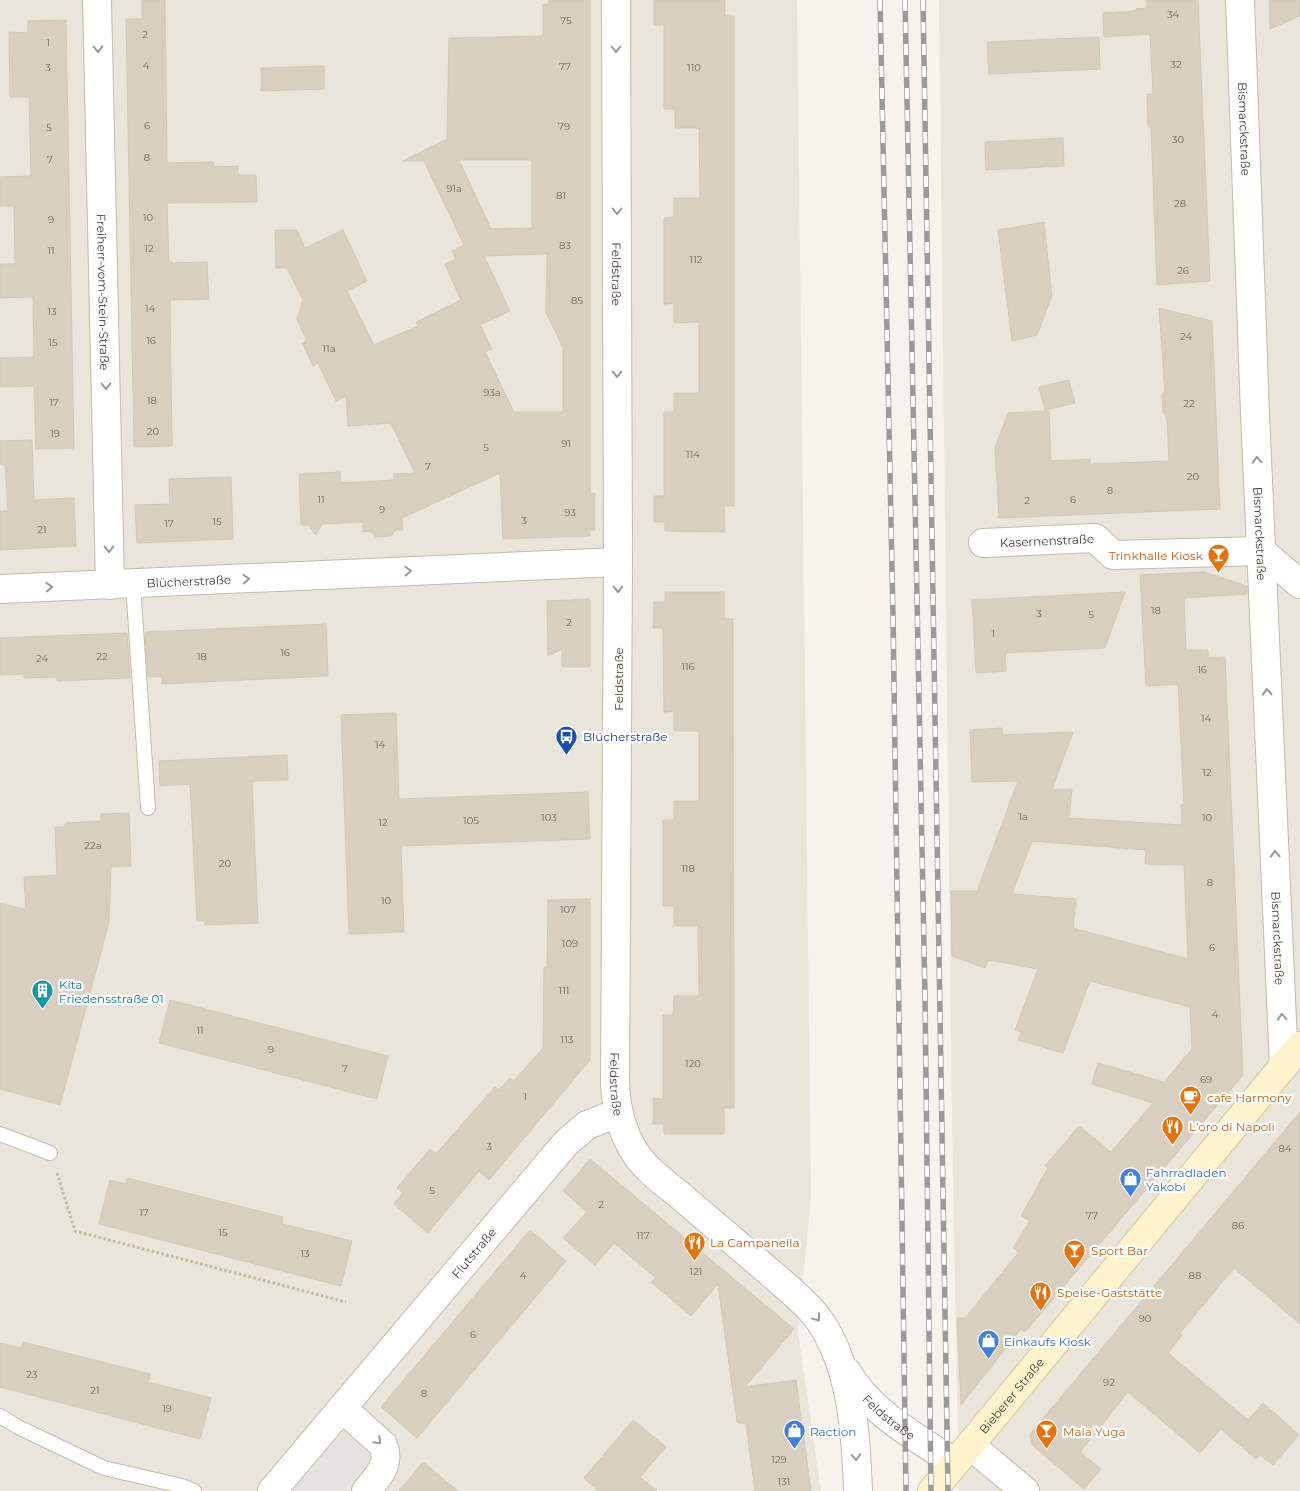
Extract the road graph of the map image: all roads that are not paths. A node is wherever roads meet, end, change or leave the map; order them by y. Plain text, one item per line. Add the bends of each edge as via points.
1 (97, 0) edge
2 (616, 0) edge
3 (1240, 0) edge
4 (983, 543) dead end
5 (1261, 552) junction
6 (618, 562) junction
7 (121, 584) junction
8 (1300, 584) edge
9 (0, 589) edge
10 (148, 808) dead end
11 (1292, 1056) edge
12 (618, 1113) junction
13 (0, 1134) edge
14 (50, 1153) road end
15 (838, 1358) junction
16 (342, 1408) junction
17 (0, 1416) edge
18 (962, 1454) junction
19 (994, 1478) edge
20 (194, 1491) edge
21 (272, 1491) edge
22 (366, 1491) edge
23 (858, 1491) edge
24 (932, 1491) edge
25 (1025, 1491) edge

1 -> 7 street, Freiherr-vom-Stein-Straße
2 -> 6 street, Feldstraße
5 -> 3 street, Bismarckstraße
4 - 5 street, Kasernenstraße via 1095,538 1113,555
5 - 8 street
11 -> 5 street, Bismarckstraße
7 -> 6 street, Blücherstraße
6 -> 12 street, Feldstraße via 615,1073
9 -> 7 street, Blücherstraße
7 - 10 lane
11 - 18 street, Bieberer Straße
12 -> 15 street, Feldstraße via 628,1140 647,1168 812,1311
12 - 16 street, Flutstraße via 587,1125 566,1143
13 - 14 lane
15 - 18 street, Feldstraße via 855,1386 872,1405
15 -> 23 street, Feldstraße via 852,1416
16 - 21 street, Flutstraße
16 -> 22 street via 383,1444 386,1452 383,1471
17 - 20 lane via 18,1428 104,1468
18 - 19 street, Feldstraße
18 - 24 street, Bieberer Straße
19 - 25 street, Feldstraße

